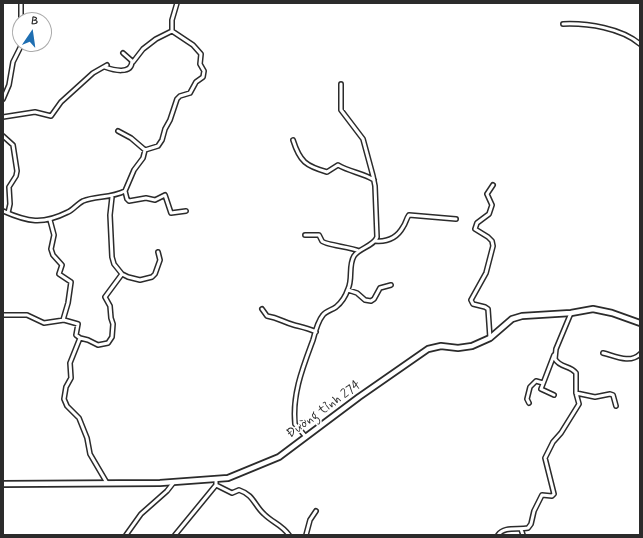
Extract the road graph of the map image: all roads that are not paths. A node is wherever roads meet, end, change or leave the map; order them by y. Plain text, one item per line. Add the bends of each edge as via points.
1 (177, 3) edge
2 (563, 24) dead end
3 (172, 31) junction
4 (640, 44) edge
5 (18, 52) edge
6 (123, 53) dead end
7 (133, 62) junction
8 (341, 84) dead end
9 (3, 99) edge
10 (3, 117) edge
11 (118, 131) dead end
12 (3, 136) edge
13 (293, 140) dead end
14 (145, 150) junction
15 (374, 180) junction
16 (493, 185) dead end
17 (125, 191) junction
18 (112, 197) junction
19 (3, 211) edge
20 (186, 211) dead end
21 (8, 213) junction
22 (456, 219) dead end
23 (50, 220) junction
24 (305, 235) dead end
25 (375, 241) junction
26 (359, 251) junction
27 (158, 252) dead end
28 (122, 274) junction
29 (391, 285) dead end
30 (348, 290) junction
31 (262, 309) dead end
32 (571, 313) junction
33 (3, 315) edge
34 (63, 320) junction
35 (640, 323) edge
36 (316, 332) junction
37 (80, 338) junction
38 (490, 338) junction
39 (556, 349) junction
40 (603, 353) dead end
41 (640, 354) edge
42 (543, 383) junction
43 (576, 393) junction
44 (554, 395) dead end
45 (528, 403) dead end
46 (616, 406) dead end
47 (306, 437) junction
48 (174, 482) junction
49 (216, 482) junction
50 (108, 483) junction
51 (3, 484) edge
52 (316, 511) dead end
53 (521, 529) junction
54 (126, 535) edge
55 (175, 535) edge
56 (289, 535) edge
57 (306, 535) edge
58 (498, 535) edge
59 (523, 535) edge

1 - 3 street
2 - 4 street via 617,31
3 - 7 street via 143,49
3 - 14 street via 193,45 201,54 200,64 204,73 190,93 177,99 159,145
5 - 9 street
6 - 7 street
7 - 10 street via 129,68 119,72 106,66 93,73 61,102 51,116 36,112
8 - 15 street via 341,110 363,139
11 - 14 street
12 - 21 street via 13,145 17,171 9,188
13 - 15 street via 297,154 308,164 327,172 338,165
14 - 17 street
15 - 25 street via 377,237
16 - 38 street via 487,194 492,205 489,214 477,223 475,229 492,241 492,246 486,273 470,300 472,304 487,308
17 - 18 street
17 - 20 street via 126,199 129,201 146,198 155,200 165,195 171,213
18 - 23 street via 82,202 69,212
18 - 28 street via 112,257
19 - 21 street
21 - 23 street via 28,220
22 - 25 street via 409,215 393,238
23 - 34 street via 54,235 51,249 62,265 59,274 71,282
24 - 26 street via 319,235 325,243
25 - 26 street
26 - 30 street via 352,260
27 - 28 street via 160,260 154,276 138,280
28 - 37 street via 105,297 110,306 113,324 110,341 98,345
29 - 30 street via 380,288 372,301 365,300
30 - 36 street via 337,306 323,315
31 - 36 street via 266,316
32 - 35 main road, Đường tỉnh 274 via 593,309
32 - 38 main road, Đường tỉnh 274 via 517,317
32 - 39 street
33 - 34 street via 26,315 44,323
34 - 37 street via 78,324 76,334
36 - 47 street via 296,395 295,424
37 - 50 street via 70,363 71,378 64,399 79,418 90,454
38 - 47 main road, Đường tỉnh 274 via 465,348 441,346 428,349
39 - 42 street
39 - 43 street via 557,363 576,373
40 - 41 street via 630,359
42 - 44 street via 542,390
42 - 45 street via 536,381 531,385
43 - 46 street via 595,397 610,394 613,395
43 - 53 street via 578,407 545,458 554,494 542,495 528,528
47 - 49 main road, Đường tỉnh 274 via 275,459
48 - 49 main road, Đường tỉnh 274
48 - 50 main road, Đường tỉnh 274
48 - 54 street via 141,514
49 - 55 street
49 - 56 street via 232,493 239,490 249,495 264,514 282,526
50 - 51 main road, Đường tỉnh 274
52 - 57 street via 310,520
53 - 58 street via 504,530
53 - 59 street

